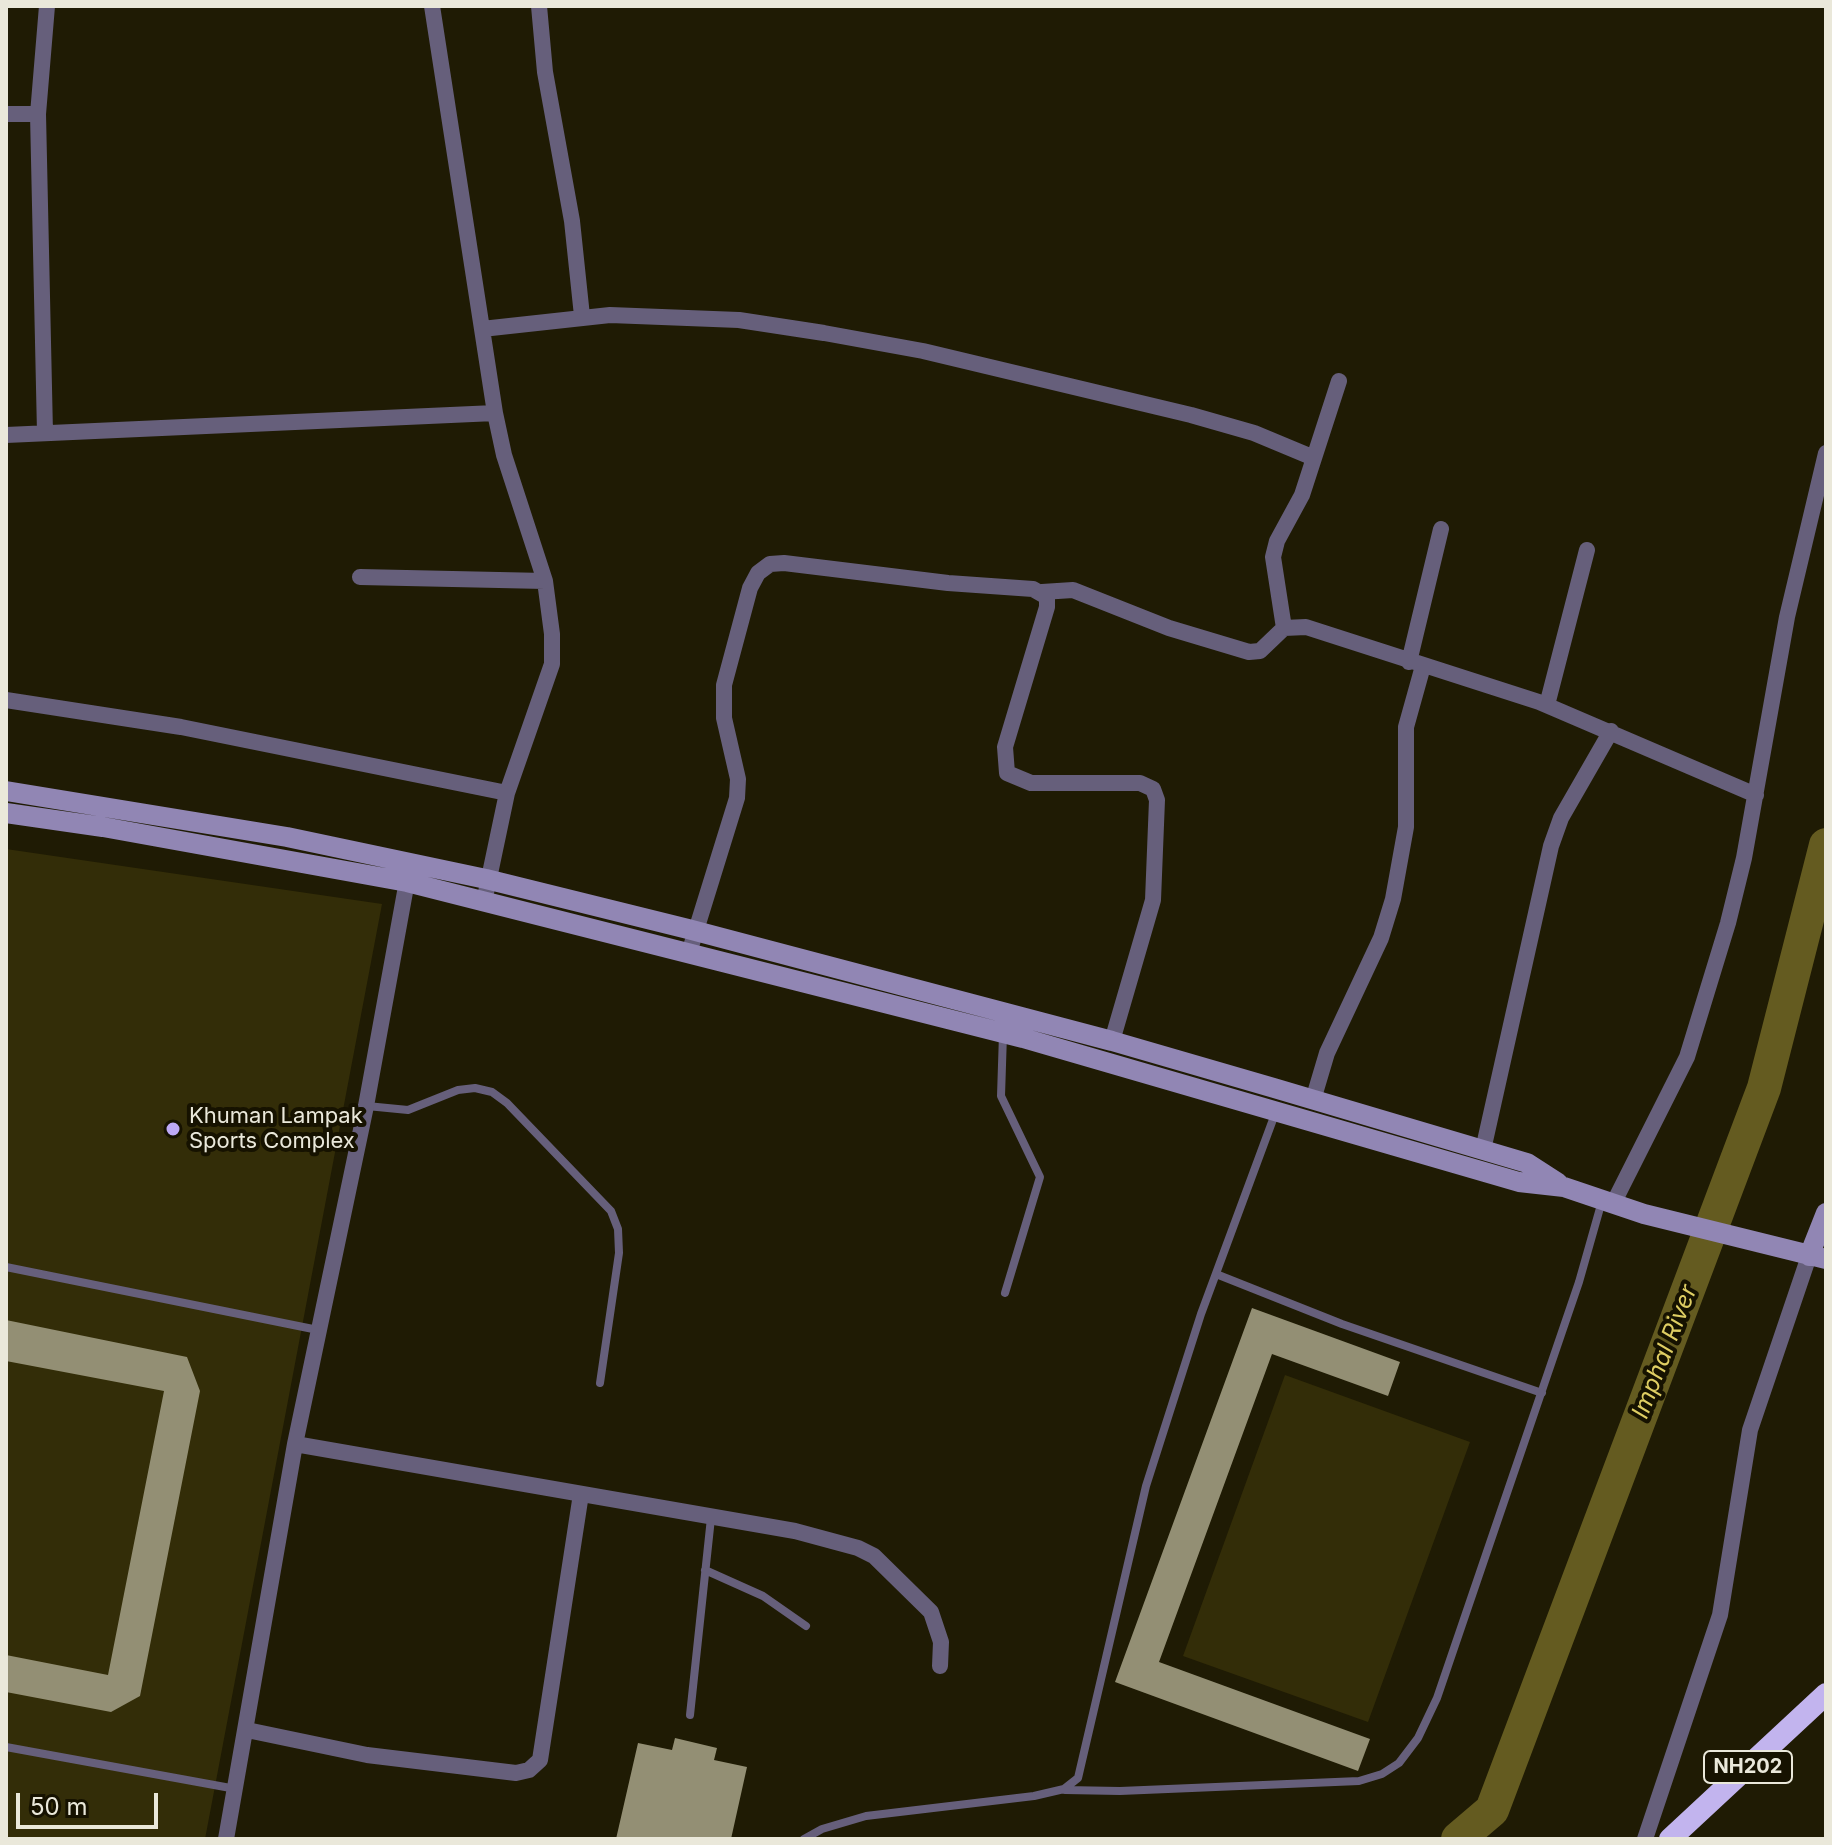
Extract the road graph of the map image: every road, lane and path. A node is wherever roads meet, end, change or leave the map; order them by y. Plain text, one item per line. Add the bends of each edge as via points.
1 (47, 6) edge
2 (432, 6) edge
3 (539, 6) edge
4 (6, 114) edge
5 (38, 114) junction
6 (582, 316) junction
7 (482, 329) junction
8 (1339, 381) dead end
9 (495, 413) junction
10 (45, 433) junction
11 (6, 435) edge
12 (1826, 453) edge
13 (1314, 458) junction
14 (1441, 529) dead end
15 (1587, 550) dead end
16 (360, 577) dead end
17 (545, 581) junction
18 (1042, 592) junction
19 (1284, 628) junction
20 (1416, 664) junction
21 (6, 700) edge
22 (1547, 705) junction
23 (1611, 731) junction
24 (6, 791) edge
25 (1756, 795) junction
26 (505, 800) junction
27 (6, 813) edge
28 (409, 872) junction
29 (491, 880) junction
30 (484, 902) junction
31 (694, 931) junction
32 (689, 953) junction
33 (1003, 1033) junction
34 (1112, 1041) junction
35 (1313, 1100) junction
36 (366, 1106) junction
37 (1276, 1111) junction
38 (1483, 1150) junction
39 (1564, 1187) junction
40 (1608, 1202) junction
41 (1826, 1213) edge
42 (1810, 1256) edge
43 (6, 1267) edge
44 (1216, 1274) junction
45 (1005, 1293) dead end
46 (318, 1330) junction
47 (600, 1383) dead end
48 (1542, 1393) junction
49 (295, 1444) junction
50 (581, 1494) junction
51 (711, 1518) junction
52 (705, 1570) junction
53 (806, 1626) dead end
54 (940, 1666) dead end
55 (1826, 1694) edge
56 (690, 1715) dead end
57 (247, 1730) junction
58 (6, 1747) edge
59 (236, 1789) junction
60 (1060, 1790) junction
61 (226, 1839) edge
62 (804, 1839) edge
63 (1645, 1839) edge
64 (1670, 1839) edge

1 - 5 street
2 - 7 street
3 - 6 street
4 - 5 street
5 - 10 street
6 - 7 street
6 - 13 street via 739,320 923,351 1191,415
7 - 9 street
8 - 13 street
9 - 10 street
9 - 17 street
10 - 11 street
12 - 25 street via 1787,617
13 - 19 street via 1273,557
14 - 20 street
15 - 22 street
16 - 17 street
17 - 26 street via 552,664
18 - 19 street via 1073,590 1249,652 1260,651
18 - 31 street via 784,563 770,564 758,573 724,685 737,798
18 - 34 street via 1047,607 1005,747 1007,773 1031,783 1140,783 1153,789 1157,800 1153,900
19 - 20 street via 1306,627
20 - 22 street
20 - 35 street via 1406,727 1406,827 1393,899 1381,938 1327,1053
21 - 26 street via 181,727
22 - 23 street
23 - 25 street
23 - 38 street via 1561,818 1551,846
24 - 28 main road via 287,837
25 - 40 street via 1728,923 1687,1057
26 - 29 street
27 - 28 main road
28 - 29 main road
28 - 30 main road
28 - 36 street
29 - 30 street
29 - 31 main road
30 - 32 main road
31 - 32 street
31 - 34 main road
32 - 33 main road
33 - 37 main road
33 - 45 lane via 1001,1096 1040,1177
34 - 35 main road
35 - 38 main road
36 - 46 street
36 - 47 lane via 408,1110 458,1090 492,1092 606,1205 618,1229 619,1253
37 - 39 main road via 1519,1182
37 - 44 lane
38 - 39 main road via 1527,1163
39 - 40 main road
40 - 42 main road
40 - 48 lane
41 - 42 main road
42 - 63 street via 1750,1430 1720,1615
43 - 46 lane
44 - 48 lane
44 - 60 lane via 1146,1486 1078,1778
46 - 49 street
48 - 60 lane via 1437,1698 1399,1763 1359,1781
49 - 50 street
49 - 57 street
50 - 51 street
50 - 57 street via 540,1760 529,1770 516,1773 367,1755
51 - 52 lane
51 - 54 street via 795,1531 874,1556 931,1612 941,1642
52 - 53 lane via 763,1596
52 - 56 lane
55 - 64 highway, NH202
57 - 59 street
58 - 59 lane
59 - 61 street
60 - 62 lane via 866,1816

